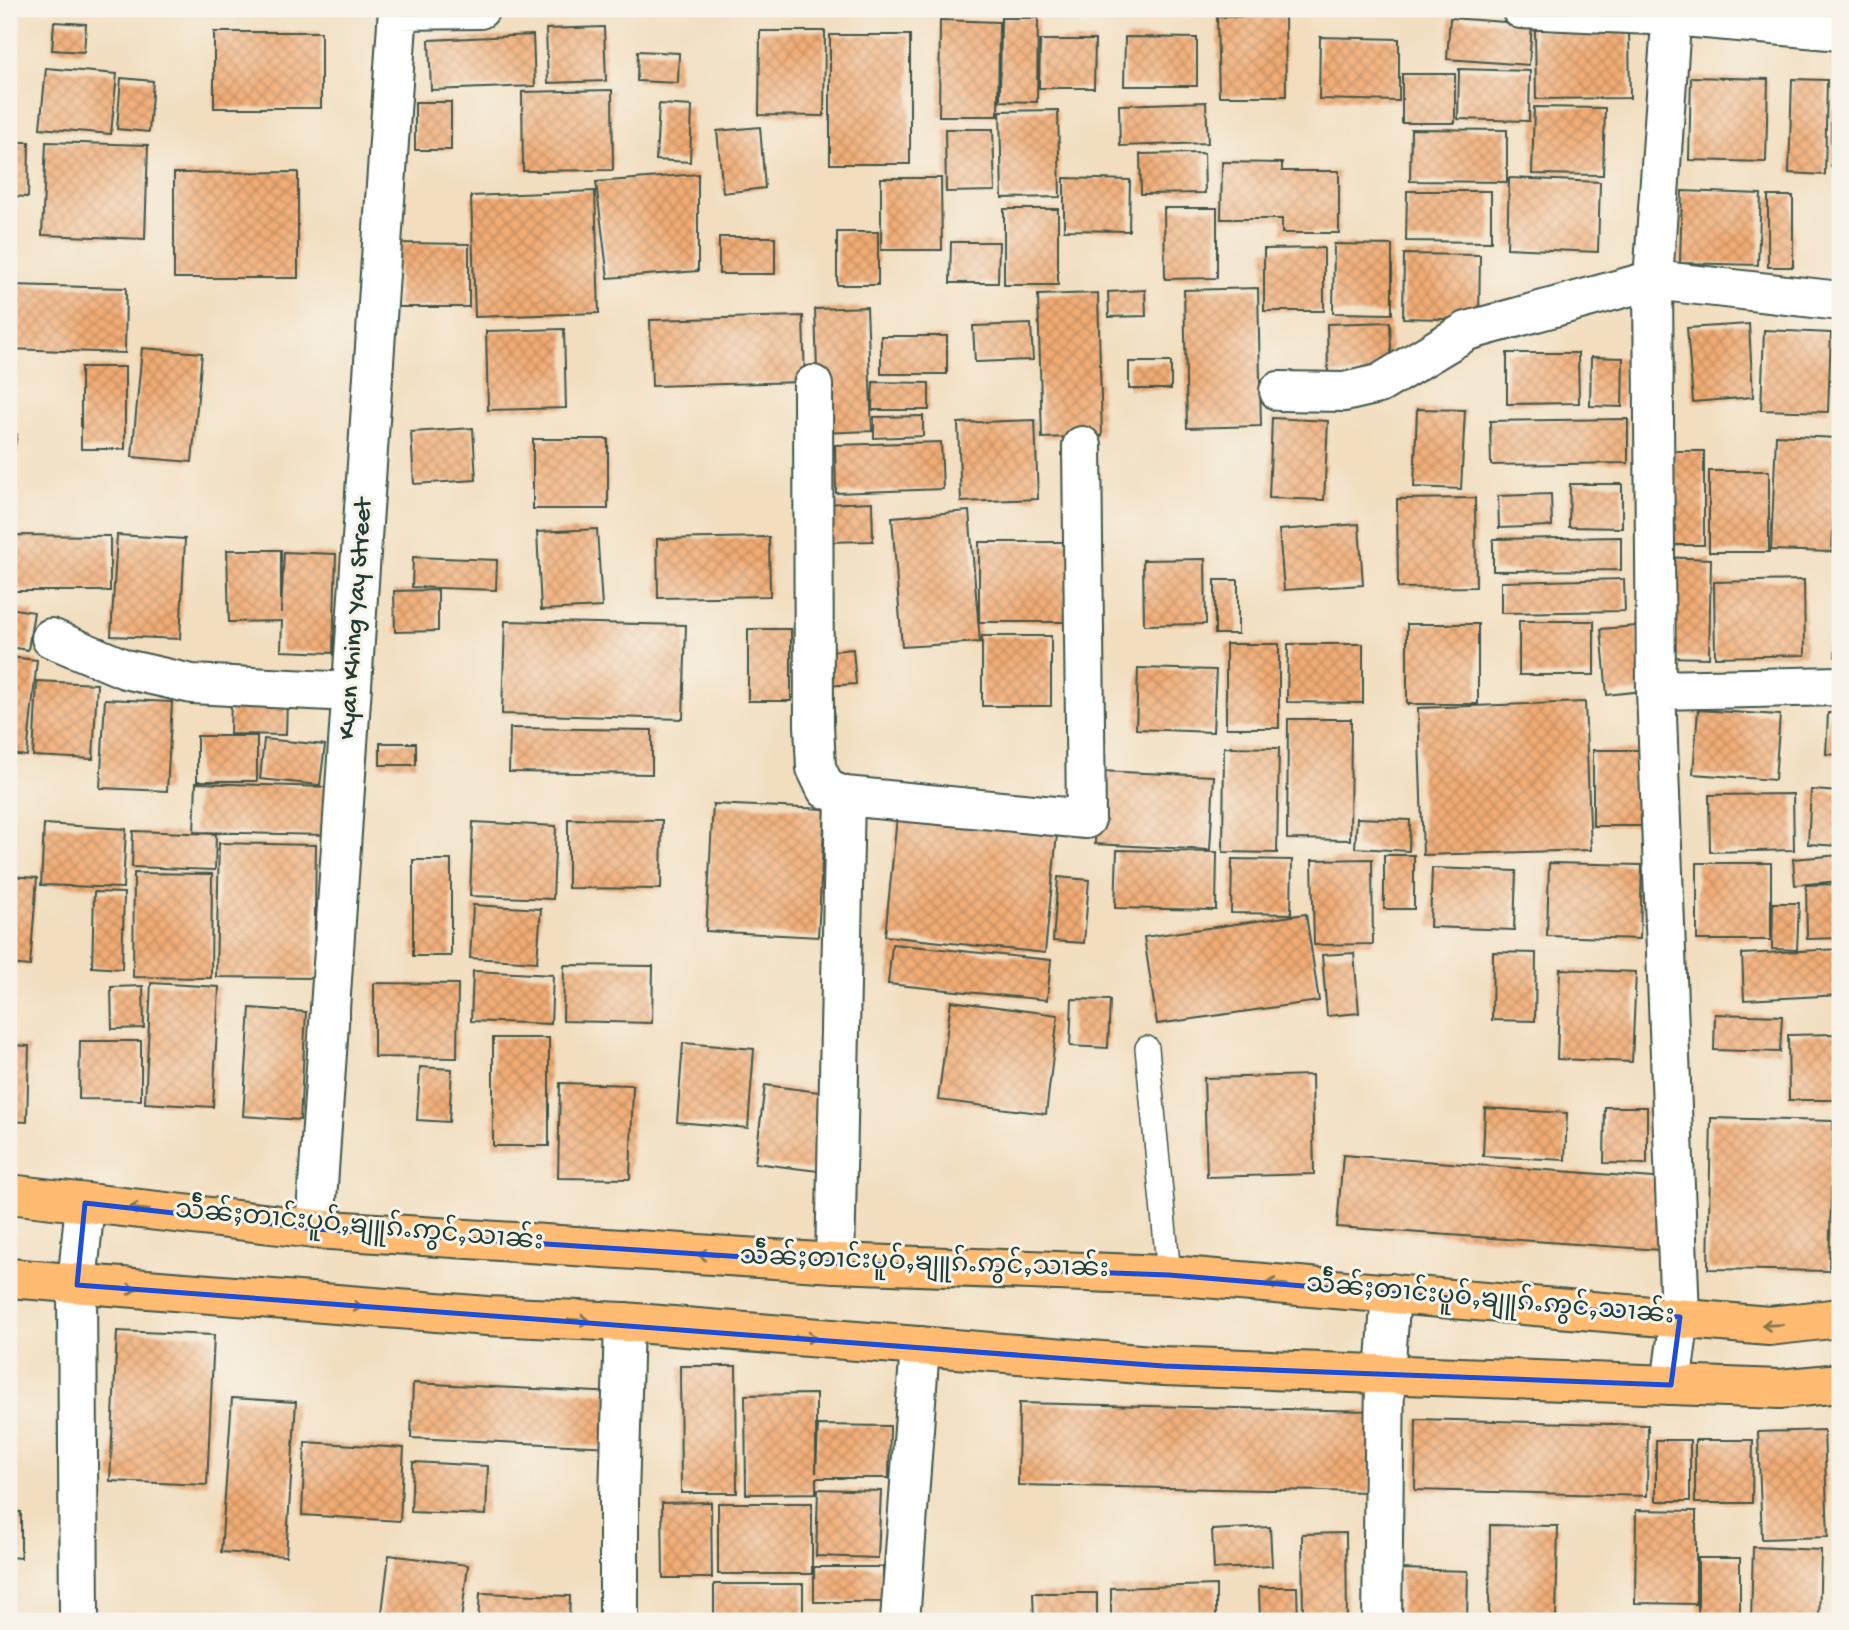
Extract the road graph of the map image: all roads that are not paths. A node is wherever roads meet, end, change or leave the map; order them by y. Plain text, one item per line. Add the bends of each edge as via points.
1 (398, 9) edge
2 (480, 9) edge
3 (1521, 9) edge
4 (1672, 13) edge
5 (1840, 31) edge
6 (1653, 280) junction
7 (1840, 301) edge
8 (813, 385) dead end
9 (1279, 391) dead end
10 (1082, 446) dead end
11 (51, 638) dead end
12 (1840, 686) edge
13 (1656, 690) junction
14 (351, 692) junction
15 (845, 796) junction
16 (1147, 1048) dead end
17 (9, 1194) edge
18 (85, 1203) junction
19 (315, 1229) junction
20 (835, 1264) junction
21 (1169, 1275) junction
22 (9, 1278) edge
23 (77, 1285) junction
24 (1391, 1293) junction
25 (1680, 1317) junction
26 (1840, 1318) edge
27 (624, 1322) junction
28 (920, 1346) junction
29 (1385, 1374) junction
30 (1840, 1383) edge
31 (1671, 1385) junction
32 (79, 1621) edge
33 (619, 1621) edge
34 (900, 1621) edge
35 (1382, 1621) edge

1 - 2 street
1 - 14 street, Kyan Khing Yay Street
3 - 4 street
4 - 5 street
4 - 6 street
6 - 7 street
6 - 9 street via 1467,331 1379,384 1344,392
6 - 13 street
8 - 15 street via 816,768 826,789
10 - 15 street via 1086,819
11 - 14 street via 125,669 192,684
12 - 13 street
13 - 25 street
14 - 19 street, Kyan Khing Yay Street
15 - 20 street
16 - 21 lane
17 - 18 highway, သဵႅၼ်ႈတၢင်းပူဝ်ႇၶျူၵ်ႉဢွင်ႇသၢၼ်း
19 -> 18 highway, သဵႅၼ်ႈတၢင်းပူဝ်ႇၶျူၵ်ႉဢွင်ႇသၢၼ်း
18 - 23 street
20 -> 19 highway, သဵႅၼ်ႈတၢင်းပူဝ်ႇၶျူၵ်ႉဢွင်ႇသၢၼ်း
20 - 21 highway, သဵႅၼ်ႈတၢင်းပူဝ်ႇၶျူၵ်ႉဢွင်ႇသၢၼ်း
24 -> 21 highway, သဵႅၼ်ႈတၢင်းပူဝ်ႇၶျူၵ်ႉဢွင်ႇသၢၼ်း
22 - 23 highway
23 -> 27 highway
23 - 32 street
24 - 25 highway, သဵႅၼ်ႈတၢင်းပူဝ်ႇၶျူၵ်ႉဢွင်ႇသၢၼ်း
24 - 29 street
26 -> 25 highway, သဵႅၼ်ႈတၢင်းပူဝ်ႇၶျူၵ်ႉဢွင်ႇသၢၼ်း via 1769,1326
25 - 31 street
27 -> 28 highway
27 - 33 street
28 - 29 highway via 1164,1366
28 - 34 street
29 - 31 highway
29 - 35 street
30 - 31 highway via 1780,1388

